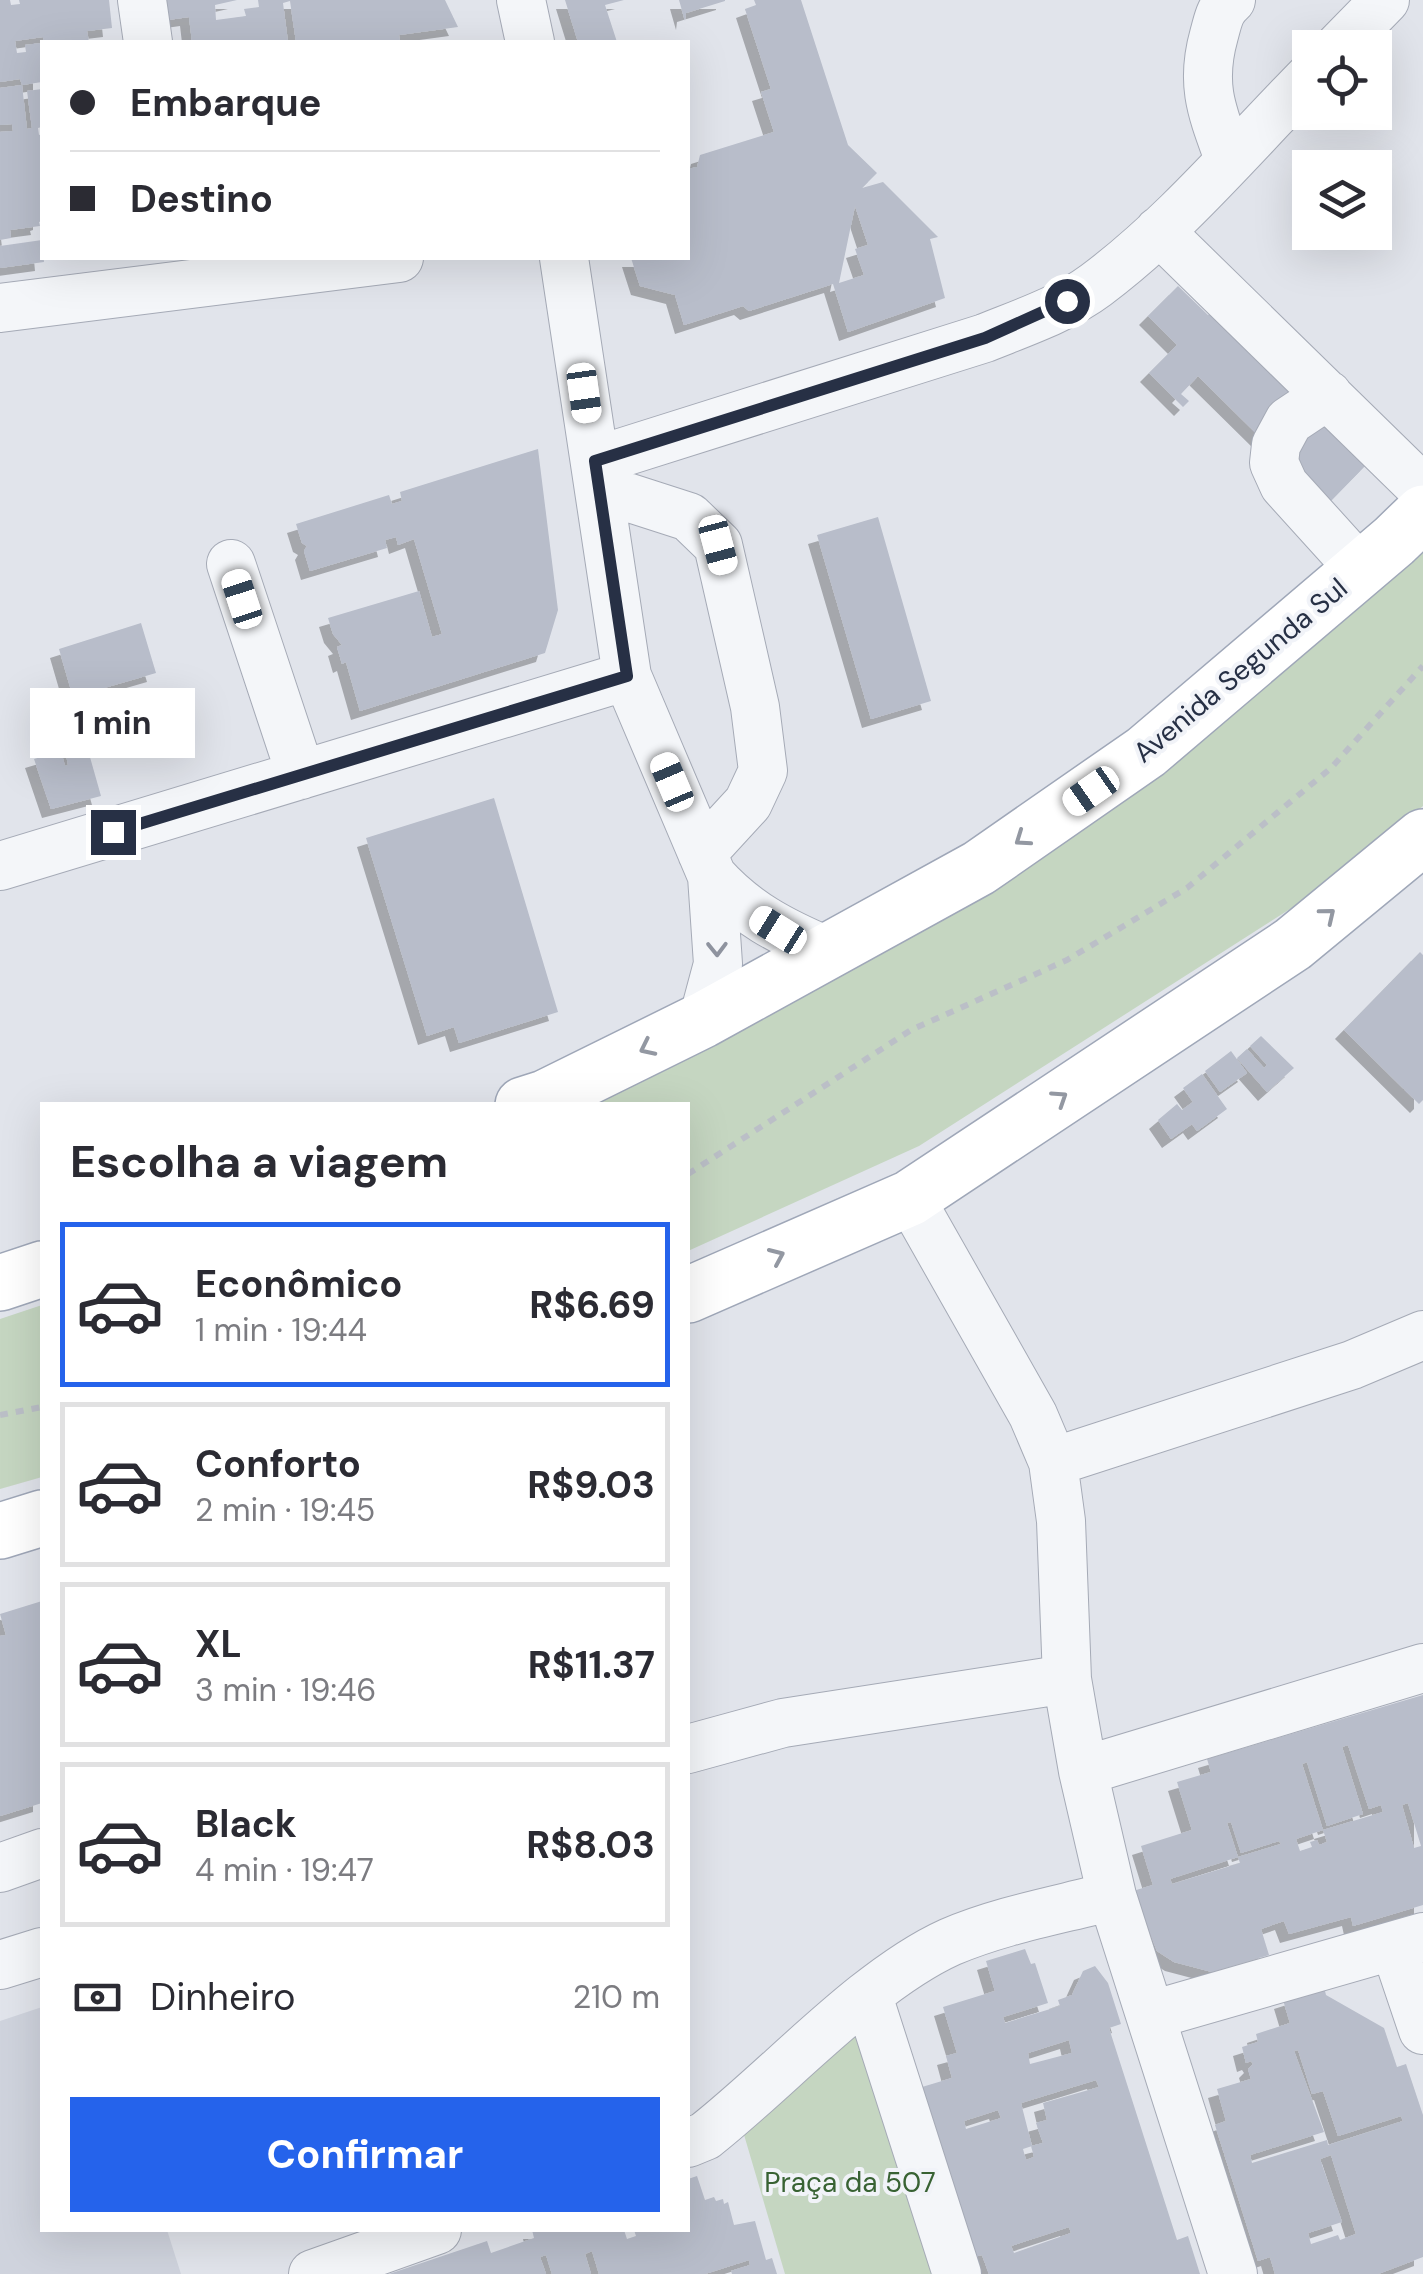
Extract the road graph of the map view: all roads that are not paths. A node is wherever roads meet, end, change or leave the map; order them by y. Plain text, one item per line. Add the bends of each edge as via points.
1 (142, 0) edge
2 (521, 0) edge
3 (1231, 0) edge
4 (1385, 0) edge
5 (1356, 30) edge
6 (148, 40) edge
7 (530, 40) edge
8 (1292, 94) edge
9 (1229, 159) junction
10 (1159, 231) junction
11 (365, 260) edge
12 (564, 260) edge
13 (178, 271) edge
14 (0, 308) edge
15 (1328, 395) junction
16 (597, 474) junction
17 (1423, 489) edge
18 (1423, 512) edge
19 (231, 564) dead end
20 (1360, 570) junction
21 (627, 676) junction
22 (300, 775) junction
23 (1423, 837) edge
24 (707, 865) junction
25 (0, 866) edge
26 (827, 950) junction
27 (703, 1020) junction
28 (533, 1102) edge
29 (910, 1198) junction
30 (40, 1270) edge
31 (0, 1282) edge
32 (690, 1294) edge
33 (1423, 1336) edge
34 (1053, 1462) junction
35 (40, 1519) edge
36 (0, 1532) edge
37 (1423, 1668) edge
38 (1067, 1679) junction
39 (690, 1748) edge
40 (1082, 1771) junction
41 (40, 1854) edge
42 (0, 1868) edge
43 (1112, 1896) junction
44 (1409, 1942) edge
45 (40, 1953) edge
46 (0, 1965) edge
47 (868, 1996) junction
48 (1152, 2015) junction
49 (1423, 2030) edge
50 (690, 2142) edge
51 (431, 2232) edge
52 (313, 2274) edge
53 (957, 2274) edge
54 (1233, 2274) edge

1 - 6 street
2 - 7 street
3 - 9 street via 1221,8 1206,62 1208,102
4 - 5 street
8 - 9 street
9 - 10 street
10 - 15 street
10 - 16 street via 1093,287 1013,327
11 - 13 street
12 - 16 street
13 - 14 street
15 - 17 street
15 - 20 street via 1290,421 1274,463 1284,485
16 - 21 street
16 - 24 street via 689,516 718,545 756,708 763,771
18 - 20 main road, Avenida Segunda Sul
19 - 22 street
20 -> 26 main road, Avenida Segunda Sul via 1146,752 980,868
21 - 22 street
21 - 24 street
22 - 25 street
29 -> 23 main road via 1293,944
24 - 26 street via 753,915
24 -> 27 street via 718,964
26 - 27 main road, Avenida Segunda Sul
27 -> 28 main road, Avenida Segunda Sul
32 -> 29 main road
29 - 34 street
30 - 31 main road
33 - 34 street
34 - 38 street
35 - 36 main road
37 - 40 street
38 - 39 street via 783,1722
38 - 40 street
40 - 43 street
41 - 42 street
43 - 47 street via 950,1942
43 - 48 street
44 - 48 street
44 - 49 street
45 - 46 street
47 - 50 street via 732,2115
47 - 53 street
48 - 54 street
51 - 52 street

